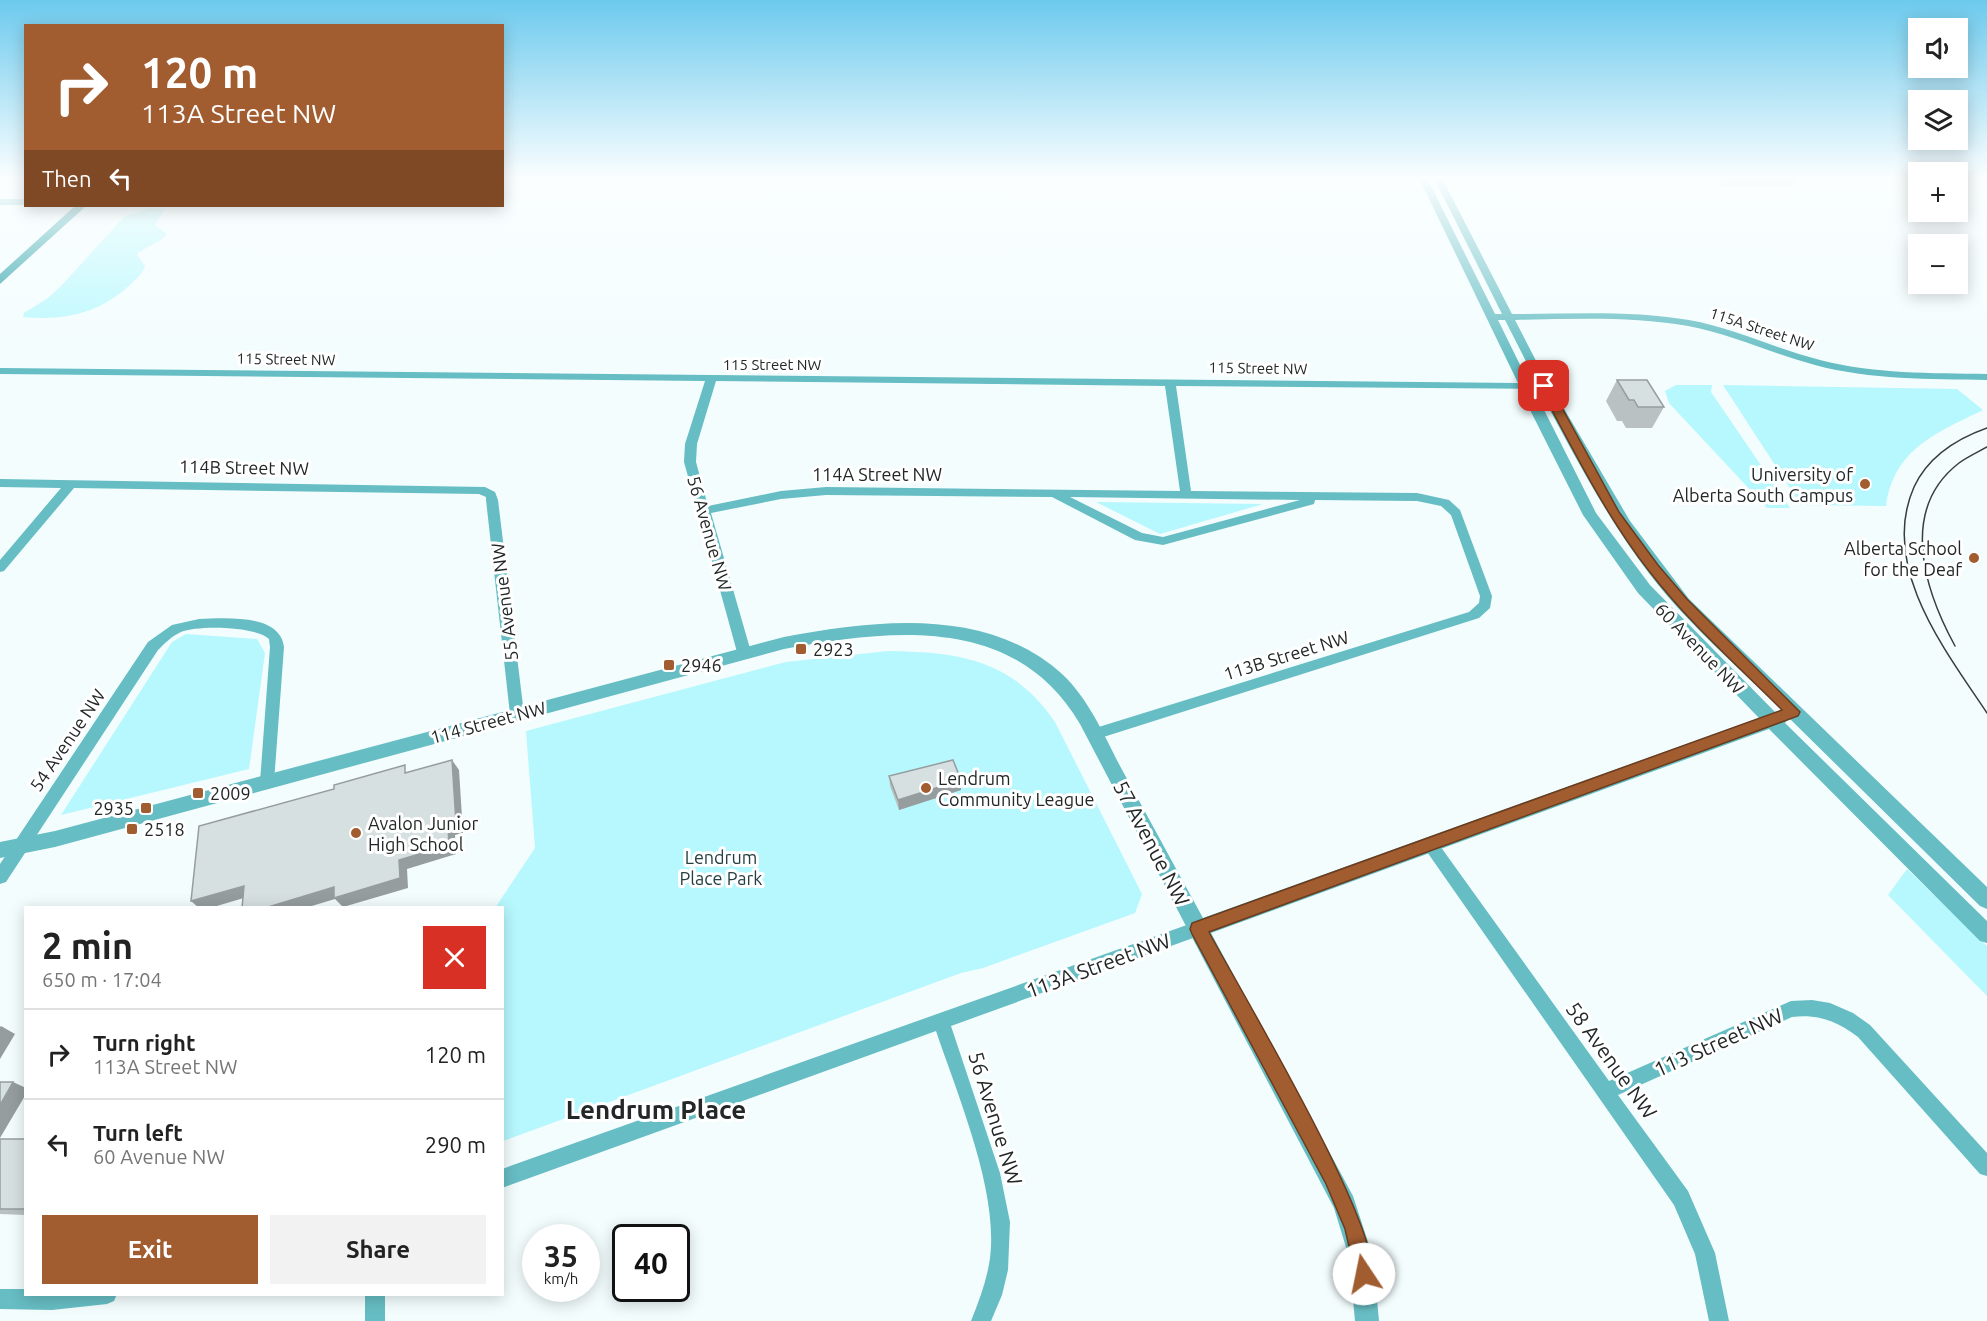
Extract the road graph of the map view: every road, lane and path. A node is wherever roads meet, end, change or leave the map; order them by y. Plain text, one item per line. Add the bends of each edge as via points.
1 (28, 240) edge
2 (44, 240) edge
3 (1453, 240) edge
4 (1470, 240) edge
5 (0, 265) edge
6 (0, 280) edge
7 (1491, 317) junction
8 (1510, 317) junction
9 (0, 371) edge
10 (1987, 377) edge
11 (711, 378) junction
12 (1170, 382) junction
13 (1525, 386) junction
14 (1544, 386) junction
15 (0, 483) edge
16 (72, 483) junction
17 (486, 492) joint
18 (1053, 494) junction
19 (1186, 495) junction
20 (1326, 496) junction
21 (702, 511) junction
22 (0, 568) edge
23 (1485, 605) joint
24 (981, 638) joint
25 (744, 652) junction
26 (1793, 712) junction
27 (517, 714) junction
28 (1772, 721) junction
29 (1094, 734) junction
30 (267, 782) junction
31 (1430, 844) junction
32 (19, 846) junction
33 (0, 850) edge
34 (0, 877) edge
35 (1987, 900) edge
36 (1198, 929) junction
37 (1987, 934) edge
38 (941, 1022) junction
39 (1606, 1091) junction
40 (1987, 1167) edge
41 (504, 1178) edge
42 (89, 1296) edge
43 (375, 1296) edge
44 (0, 1299) edge
45 (375, 1321) edge
46 (981, 1321) edge
47 (1367, 1321) edge
48 (1719, 1321) edge

1 - 5 main road
2 - 6 main road
3 - 7 street, 60 Avenue NW
4 - 8 street, 60 Avenue NW
7 - 8 street, 115A Street NW
7 - 13 street, 60 Avenue NW
8 - 10 street, 115A Street NW via 1682,322 1860,372
8 - 14 street, 60 Avenue NW
9 - 11 street, 115 Street NW
11 - 12 street, 115 Street NW
11 - 21 street, 56 Avenue NW via 690,454
12 - 13 street, 115 Street NW
12 - 19 street
13 - 14 street, 115 Street NW
13 - 28 street, 60 Avenue NW via 1590,515 1624,564 1664,611
14 - 26 street, 60 Avenue NW via 1614,514 1653,568
15 - 16 street, 114B Street NW
16 - 17 street, 114B Street NW via 474,488
16 - 22 street
17 - 27 street, 55 Avenue NW via 492,500
18 - 19 street, 114A Street NW
18 - 20 street, 114A Street NW via 1139,537 1163,541
18 - 21 street, 114A Street NW via 826,491 781,495
19 - 20 street, 114A Street NW
20 - 23 street, 114A Street NW via 1429,498 1445,502 1460,520 1484,586
21 - 25 street, 56 Avenue NW
23 - 29 street, 113B Street NW via 1474,615 1446,625
24 - 25 street, 114 Street NW via 946,631 875,630 809,638
24 - 29 street, 57 Avenue NW via 1018,652 1045,670 1067,690
25 - 27 street, 114 Street NW
26 - 28 street, 113A Street NW
26 - 35 street, 60 Avenue NW
27 - 30 street, 114 Street NW
28 - 31 street, 113A Street NW
28 - 37 street, 60 Avenue NW
29 - 36 street, 57 Avenue NW
30 - 32 street, 114 Street NW
30 - 32 street, 54 Avenue NW via 276,641 270,631 251,625 193,625 172,631 153,646
31 - 36 street, 113A Street NW
31 - 39 street, 58 Avenue NW
32 - 33 street, 114 Street NW
32 - 34 street, 54 Avenue NW
36 - 38 street, 113A Street NW
36 - 47 street, 57 Avenue NW via 1345,1204 1361,1257
38 - 41 street, 113A Street NW
38 - 46 street, 56 Avenue NW via 997,1192 1002,1229 1001,1259 991,1301
39 - 40 street, 113 Street NW via 1791,1009 1806,1006 1832,1011 1854,1023 1874,1041
39 - 48 street, 58 Avenue NW via 1665,1173 1694,1222
42 - 44 street
43 - 45 street

